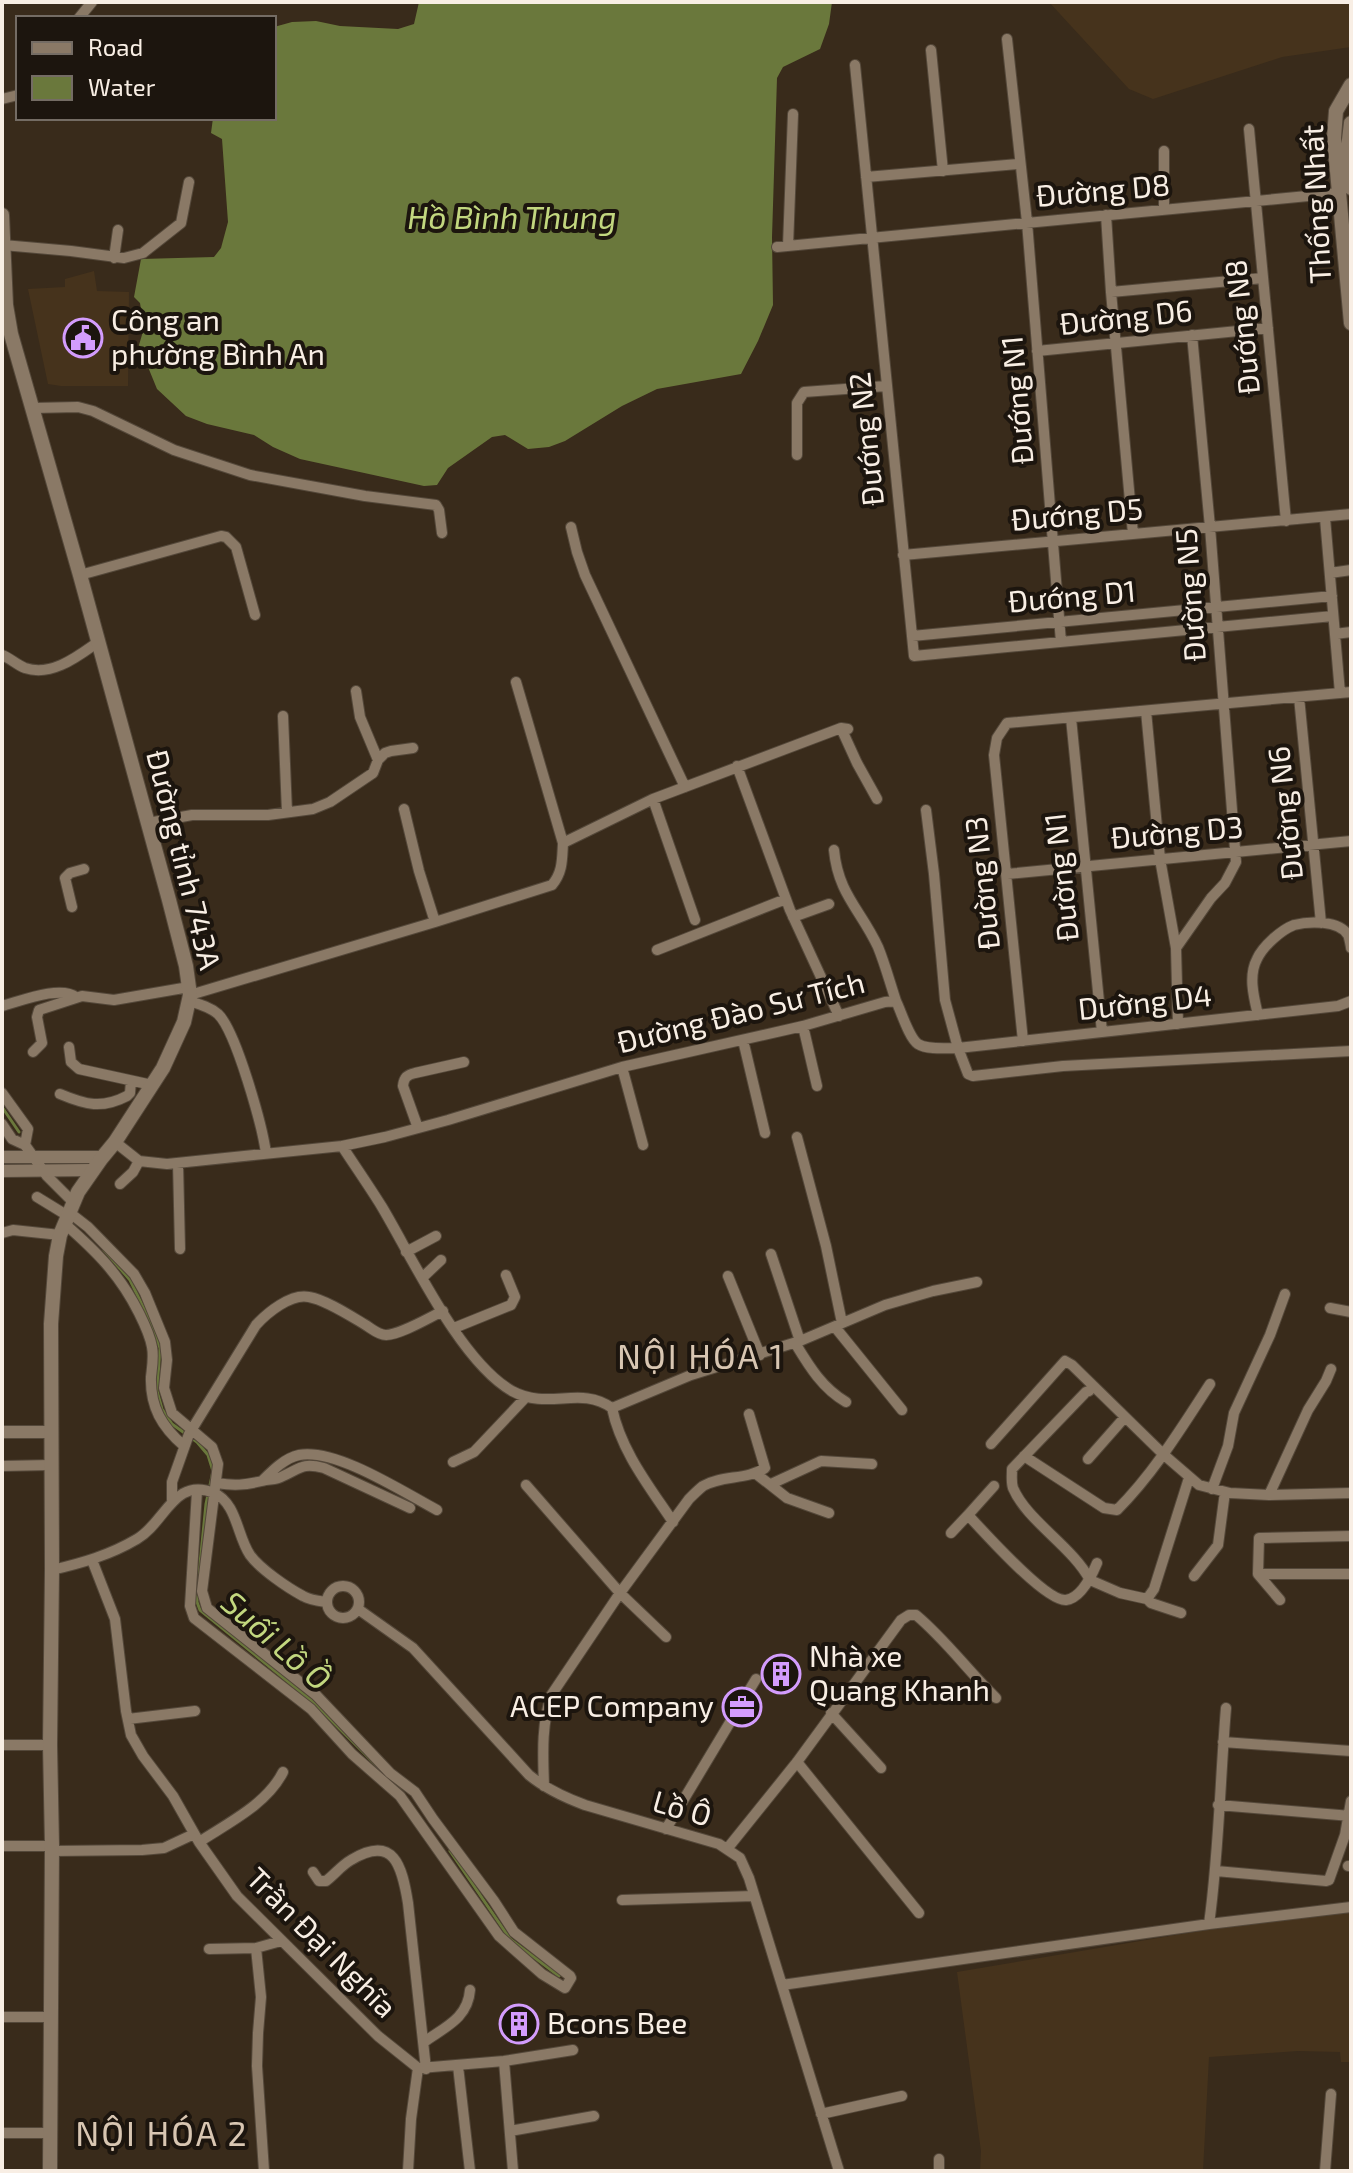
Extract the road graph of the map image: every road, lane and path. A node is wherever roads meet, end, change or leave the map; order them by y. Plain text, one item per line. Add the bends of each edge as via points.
1 (1007, 39) dead end
2 (931, 50) dead end
3 (855, 65) dead end
4 (1351, 85) edge
5 (793, 114) dead end
6 (1351, 123) edge
7 (1249, 129) dead end
8 (1164, 151) dead end
9 (1019, 164) junction
10 (943, 171) junction
11 (866, 177) junction
12 (189, 182) dead end
13 (1345, 190) edge
14 (1255, 201) junction
15 (1164, 209) junction
16 (2, 215) edge
17 (1106, 215) junction
18 (1027, 222) junction
19 (118, 230) dead end
20 (871, 237) junction
21 (3, 245) edge
22 (114, 258) junction
23 (1263, 278) junction
24 (1111, 292) junction
25 (1351, 323) edge
26 (6, 327) edge
27 (1268, 328) junction
28 (1192, 335) junction
29 (1115, 343) junction
30 (1037, 351) junction
31 (886, 386) junction
32 (33, 408) junction
33 (797, 455) dead end
34 (1351, 514) edge
35 (1325, 518) junction
36 (1286, 521) junction
37 (571, 527) dead end
38 (1210, 527) junction
39 (442, 533) dead end
40 (1133, 534) junction
41 (1053, 542) junction
42 (903, 555) junction
43 (1351, 570) edge
44 (1330, 573) junction
45 (80, 575) junction
46 (1332, 596) junction
47 (1271, 602) junction
48 (1216, 607) junction
49 (1163, 612) junction
50 (255, 615) dead end
51 (1120, 616) junction
52 (1333, 616) junction
53 (1273, 621) junction
54 (1060, 622) junction
55 (1217, 627) junction
56 (963, 631) junction
57 (1164, 632) junction
58 (1351, 632) edge
59 (1335, 634) junction
60 (912, 636) junction
61 (1123, 636) junction
62 (98, 642) junction
63 (1061, 642) junction
64 (966, 651) junction
65 (2, 655) edge
66 (914, 656) joint
67 (516, 682) dead end
68 (356, 691) dead end
69 (1346, 693) edge
70 (1299, 697) junction
71 (1224, 704) junction
72 (1146, 711) junction
73 (283, 716) dead end
74 (1071, 718) junction
75 (413, 748) dead end
76 (378, 760) junction
77 (737, 766) junction
78 (685, 787) junction
79 (653, 799) junction
80 (877, 799) dead end
81 (404, 809) dead end
82 (926, 810) dead end
83 (287, 812) junction
84 (148, 823) junction
85 (1351, 841) edge
86 (563, 843) junction
87 (1314, 844) junction
88 (834, 850) dead end
89 (1236, 852) junction
90 (1160, 859) junction
91 (1084, 866) junction
92 (84, 869) dead end
93 (1007, 874) junction
94 (786, 899) junction
95 (829, 904) dead end
96 (72, 907) dead end
97 (793, 917) junction
98 (695, 920) dead end
99 (435, 922) junction
100 (1321, 923) junction
101 (1176, 948) junction
102 (1351, 948) edge
103 (657, 950) dead end
104 (189, 994) junction
105 (76, 997) junction
106 (31, 999) junction
107 (896, 1001) junction
108 (1351, 1001) edge
109 (2, 1006) edge
110 (39, 1010) junction
111 (1258, 1015) junction
112 (839, 1016) junction
113 (1178, 1024) junction
114 (803, 1026) junction
115 (1102, 1032) junction
116 (743, 1040) junction
117 (1023, 1041) junction
118 (69, 1047) dead end
119 (958, 1048) junction
120 (1351, 1051) edge
121 (33, 1052) dead end
122 (464, 1062) dead end
123 (622, 1067) junction
124 (131, 1081) junction
125 (152, 1085) junction
126 (817, 1086) dead end
127 (2, 1093) edge
128 (60, 1094) dead end
129 (2, 1124) edge
130 (418, 1128) junction
131 (765, 1133) dead end
132 (797, 1137) dead end
133 (115, 1142) junction
134 (25, 1145) junction
135 (643, 1145) dead end
136 (342, 1146) junction
137 (266, 1153) junction
138 (33, 1156) junction
139 (2, 1157) edge
140 (102, 1157) junction
141 (139, 1161) junction
142 (178, 1163) junction
143 (42, 1169) junction
144 (93, 1170) junction
145 (2, 1171) edge
146 (120, 1184) dead end
147 (37, 1197) dead end
148 (67, 1218) junction
149 (2, 1233) edge
150 (436, 1236) dead end
151 (180, 1249) dead end
152 (406, 1252) junction
153 (771, 1254) dead end
154 (441, 1260) dead end
155 (506, 1275) dead end
156 (728, 1276) dead end
157 (422, 1278) junction
158 (977, 1282) dead end
159 (1285, 1294) dead end
160 (1330, 1308) dead end
161 (443, 1311) junction
162 (1351, 1312) edge
163 (839, 1325) junction
164 (454, 1328) junction
165 (797, 1342) junction
166 (760, 1355) junction
167 (1331, 1369) dead end
168 (157, 1379) junction
169 (1210, 1384) dead end
170 (1089, 1391) dead end
171 (526, 1397) junction
172 (846, 1402) dead end
173 (612, 1408) junction
174 (902, 1410) dead end
175 (749, 1414) dead end
176 (1125, 1417) junction
177 (2, 1432) edge
178 (51, 1432) junction
179 (188, 1438) junction
180 (991, 1444) dead end
181 (1163, 1454) junction
182 (1024, 1456) junction
183 (1088, 1459) dead end
184 (453, 1462) dead end
185 (872, 1464) dead end
186 (51, 1465) junction
187 (2, 1466) edge
188 (755, 1473) junction
189 (1189, 1478) junction
190 (262, 1481) junction
191 (771, 1484) junction
192 (526, 1485) dead end
193 (994, 1486) dead end
194 (1212, 1489) junction
195 (208, 1490) junction
196 (1225, 1492) junction
197 (1351, 1493) edge
198 (1269, 1495) junction
199 (172, 1500) junction
200 (410, 1508) dead end
201 (437, 1510) dead end
202 (829, 1513) dead end
203 (968, 1515) junction
204 (673, 1522) junction
205 (951, 1533) dead end
206 (1351, 1536) edge
207 (92, 1560) junction
208 (1097, 1563) dead end
209 (52, 1570) junction
210 (1258, 1574) junction
211 (1351, 1574) edge
212 (1194, 1576) dead end
213 (1090, 1580) junction
214 (620, 1593) junction
215 (1147, 1599) junction
216 (1280, 1600) dead end
217 (326, 1602) junction
218 (358, 1609) junction
219 (1181, 1613) dead end
220 (666, 1637) dead end
221 (756, 1679) dead end
222 (996, 1698) dead end
223 (1226, 1708) dead end
224 (195, 1711) dead end
225 (831, 1713) junction
226 (128, 1719) junction
227 (1223, 1742) junction
228 (2, 1745) edge
229 (50, 1745) junction
230 (1351, 1751) edge
231 (797, 1762) junction
232 (881, 1768) dead end
233 (283, 1772) dead end
234 (544, 1786) junction
235 (1351, 1801) edge
236 (1218, 1805) junction
237 (1350, 1816) edge
238 (666, 1829) junction
239 (197, 1838) junction
240 (2, 1846) edge
241 (52, 1848) junction
242 (727, 1849) junction
243 (448, 1851) junction
244 (1216, 1871) junction
245 (313, 1872) dead end
246 (754, 1896) junction
247 (622, 1900) dead end
248 (1351, 1907) edge
249 (919, 1913) dead end
250 (1209, 1924) junction
251 (281, 1941) junction
252 (256, 1948) junction
253 (209, 1949) dead end
254 (782, 1985) junction
255 (470, 1990) dead end
256 (2, 2017) edge
257 (51, 2017) junction
258 (424, 2042) junction
259 (573, 2050) dead end
260 (504, 2061) junction
261 (458, 2066) junction
262 (422, 2069) junction
263 (1331, 2094) dead end
264 (902, 2096) dead end
265 (821, 2114) junction
266 (594, 2116) dead end
267 (510, 2131) junction
268 (2, 2133) edge
269 (50, 2133) junction
270 (939, 2159) dead end
271 (50, 2171) edge
272 (264, 2171) edge
273 (408, 2171) edge
274 (470, 2171) edge
275 (513, 2171) edge
276 (839, 2171) edge
277 (939, 2171) edge
278 (1325, 2171) edge

1 - 9 street, Đướng N1
2 - 10 street
3 - 11 street, Đướng N2
4 - 13 main road, Thống Nhất via 1336,111 1334,138
5 - 20 street, Đường D8 via 782,247
6 - 13 main road, Thống Nhất
7 - 14 street, Đướng N8
8 - 15 street
9 - 10 street
9 - 18 street, Đướng N1
10 - 11 street
11 - 20 street, Đướng N2
12 - 22 street via 181,223 143,253
13 - 14 street, Đường D8
13 - 25 main road, Thống Nhất
14 - 15 street, Đường D8
14 - 23 street, Đướng N8
15 - 17 street, Đường D8
16 - 21 main road, Đường tỉnh 743A
17 - 18 street, Đường D8
17 - 24 street
18 - 20 street, Đường D8
18 - 30 street, Đướng N1
19 - 22 street
20 - 31 street, Đướng N2
21 - 22 street
21 - 26 main road, Đường tỉnh 743A
23 - 24 street
23 - 27 street, Đướng N8
24 - 29 street
26 - 32 main road, Đường tỉnh 743A
27 - 28 street, Đường D6
27 - 36 street, Đướng N8
28 - 29 street, Đường D6
28 - 38 street, Đường N5
29 - 30 street, Đường D6
29 - 40 street
30 - 41 street, Đướng N1
31 - 33 street via 804,392 797,403
31 - 42 street, Đướng N2
32 - 39 street via 93,411 174,450 250,475 436,505
32 - 45 main road, Đường tỉnh 743A
34 - 35 street, Đướng D5
35 - 36 street, Đướng D5
35 - 44 street
36 - 38 street, Đướng D5
37 - 78 street via 585,575
38 - 40 street, Đướng D5
38 - 48 street, Đường N5
40 - 41 street, Đướng D5
41 - 42 street, Đướng D5
41 - 54 street, Đướng N1
42 - 60 street, Đướng N2
43 - 44 street
44 - 46 street
45 - 50 street via 226,537 236,547
45 - 62 main road, Đường tỉnh 743A
46 - 47 street, Đướng D1
46 - 52 street
47 - 48 street, Đướng D1
47 - 53 street
48 - 49 street, Đướng D1
48 - 55 street, Đường N5
49 - 51 street, Đướng D1
49 - 57 street
51 - 54 street, Đướng D1
51 - 61 street
52 - 53 street, Đướng D1
52 - 59 street
53 - 55 street, Đướng D1
54 - 56 street, Đướng D1
54 - 63 street
55 - 57 street, Đướng D1
55 - 71 street, Đường N5
56 - 60 street, Đướng D1
56 - 64 street
57 - 61 street, Đướng D1
58 - 59 street
59 - 69 street
60 - 66 street, Đướng N2
61 - 63 street, Đướng D1
62 - 65 street via 50,668 22,667
62 - 84 main road, Đường tỉnh 743A
63 - 64 street, Đướng D1
64 - 66 street, Đướng D1
67 - 86 street
68 - 76 street
69 - 70 street
70 - 71 street
70 - 87 street, Đường N6
71 - 72 street
71 - 89 street, Đường N5
72 - 74 street
72 - 90 street
73 - 83 street
74 - 91 street, Đường N1
74 - 93 street, Đường N3 via 1007,723 997,738 994,755
75 - 76 street via 391,751
76 - 83 street via 373,773 330,802
77 - 78 street
77 - 80 street via 844,728
77 - 94 street
78 - 79 street
79 - 86 street
79 - 98 street
81 - 99 street
82 - 119 street via 945,1000
83 - 84 street via 192,815
84 - 104 main road, Đường tỉnh 743A
85 - 87 street, Đường D3
86 - 99 street via 562,867 552,885
87 - 89 street, Đường D3
87 - 100 street, Đường N6
88 - 107 street via 843,888 878,946
89 - 90 street, Đường D3
89 - 101 street via 1233,870
90 - 91 street, Đường D3
90 - 101 street
91 - 93 street, Đường D3
91 - 115 street, Đường N1
92 - 96 street via 65,878
93 - 117 street, Đường N3
94 - 97 street
94 - 103 street
95 - 97 street
97 - 112 street
99 - 104 street
100 - 102 street via 1337,926
100 - 111 street via 1293,926 1265,946 1253,977
101 - 113 street
104 - 105 street via 114,1000
104 - 125 main road, Đường tỉnh 743A via 184,1022
104 - 137 street via 224,1022 256,1106
105 - 106 street via 70,992
105 - 110 street
106 - 109 street
106 - 110 street
107 - 112 street, Đường Đào Sư Tích
107 - 119 street, Đường Đào Sư Tích via 918,1044
108 - 111 street, Dường D4
110 - 121 street via 42,1043
111 - 113 street, Dường D4
112 - 114 street, Đường Đào Sư Tích
113 - 115 street, Dường D4
114 - 116 street, Đường Đào Sư Tích
114 - 126 street
115 - 117 street, Dường D4
116 - 123 street, Đường Đào Sư Tích
116 - 131 street
117 - 119 street, Dường D4
118 - 124 street via 73,1066
119 - 120 street via 968,1074 978,1076 1063,1066
122 - 130 street via 404,1080
123 - 130 street, Đường Đào Sư Tích
123 - 135 street
124 - 125 street
124 - 128 street via 127,1096 106,1105
125 - 133 main road, Đường tỉnh 743A
127 - 134 street via 28,1129
129 - 134 street via 12,1139
130 - 136 street, Đường Đào Sư Tích
132 - 163 street via 826,1246
133 - 140 main road, Đường tỉnh 743A
133 - 141 street
134 - 138 street
136 - 137 street, Đường Đào Sư Tích
136 - 152 street
137 - 142 street, Đường Đào Sư Tích
138 - 139 street
138 - 140 street
138 - 143 street
140 - 144 main road, Đường tỉnh 743A
141 - 142 street, Đường Đào Sư Tích
141 - 146 street
142 - 151 street
143 - 144 street
143 - 145 street
143 - 148 street
144 - 148 main road, Đường tỉnh 743A
147 - 148 street
148 - 149 street
148 - 168 street via 130,1294 153,1349
148 - 178 main road, Đường tỉnh 743A via 52,1296
150 - 152 street
152 - 157 street
153 - 165 street
154 - 157 street
155 - 164 street via 514,1303
156 - 166 street
157 - 161 street
158 - 163 street via 885,1305
159 - 194 street via 1234,1413
160 - 162 street
161 - 164 street
161 - 179 street via 387,1335 307,1296 291,1300 256,1325
163 - 165 street
163 - 174 street
164 - 171 street via 485,1367
165 - 166 street
165 - 172 street via 814,1374
166 - 173 street via 691,1375
167 - 198 street
168 - 179 street
168 - 179 street via 151,1393 162,1423
169 - 181 street
170 - 182 street
171 - 173 street via 593,1398
171 - 184 street via 474,1452
173 - 204 street via 635,1465
175 - 188 street via 765,1466
176 - 180 street via 1065,1361
176 - 181 street
176 - 183 street
177 - 178 street
178 - 186 main road, Đường tỉnh 743A
179 - 195 street via 212,1447 218,1464
179 - 199 street via 172,1482
181 - 182 street via 1117,1510 1104,1508
181 - 189 street
182 - 213 street via 1012,1469 1011,1485 1020,1502
185 - 191 street via 821,1461
186 - 187 street
186 - 209 main road, Đường tỉnh 743A
188 - 191 street
188 - 204 street via 702,1487
189 - 194 street
189 - 215 street
190 - 195 street
190 - 200 street via 310,1464
190 - 201 street via 295,1455 332,1457
191 - 202 street via 795,1502
192 - 214 street
193 - 203 street
194 - 196 street
195 - 199 street
195 - 217 street, Lồ Ô via 226,1501 250,1555 260,1565 304,1597
195 - 243 street via 202,1591 207,1608 316,1695 415,1792
195 - 243 street via 190,1606 194,1618 311,1709
196 - 198 street
196 - 212 street via 1218,1545
197 - 198 street
199 - 207 street via 141,1537
203 - 205 street
203 - 213 street via 1056,1599 1072,1598
204 - 214 street
206 - 210 street via 1259,1538
207 - 209 street
207 - 226 street, Trần Đại Nghĩa via 115,1619
208 - 213 street
209 - 229 main road, Đường tỉnh 743A
210 - 211 street
210 - 216 street
213 - 215 street
214 - 220 street
214 - 234 street via 552,1694
215 - 219 street
217 - 218 street, Lồ Ô via 331,1614 341,1618
217 - 218 street, Lồ Ô via 336,1586 347,1586 356,1591
218 - 234 street, Lồ Ô via 413,1648
221 - 238 street
222 - 225 street via 924,1622 909,1615
223 - 227 street
224 - 226 street
225 - 231 street
225 - 232 street
226 - 239 street, Trần Đại Nghĩa via 143,1756
227 - 230 street
227 - 236 street
228 - 229 street
229 - 241 main road, Đường tỉnh 743A
231 - 242 street
231 - 249 street
233 - 239 street via 262,1798
234 - 238 street, Lồ Ô via 585,1805
235 - 237 street
236 - 237 street
236 - 244 street
237 - 244 street via 1329,1880
238 - 242 street, Lồ Ô
239 - 241 street via 124,1851
239 - 251 street, Trần Đại Nghĩa via 237,1896
240 - 241 street
241 - 257 main road, Đường tỉnh 743A
242 - 246 street, Lồ Ô via 740,1858
243 - 243 street via 514,1932 570,1976 565,1988 499,1936
244 - 250 street
245 - 258 street via 326,1881 349,1861 376,1849 395,1860 406,1885
246 - 247 street
246 - 254 street, Lồ Ô
248 - 250 street
250 - 254 street
251 - 252 street
251 - 262 street, Trần Đại Nghĩa via 378,2036
252 - 253 street
252 - 272 street
254 - 265 street, Lồ Ô
255 - 258 street via 464,2013
256 - 257 street
257 - 269 main road, Đường tỉnh 743A
258 - 262 street
259 - 260 street
260 - 261 street
260 - 267 street
261 - 262 street
261 - 274 street
262 - 273 street via 411,2119
263 - 278 street
264 - 265 street
265 - 276 street, Lồ Ô
266 - 267 street
267 - 275 street
268 - 269 street
269 - 271 main road, Đường tỉnh 743A
270 - 277 street

